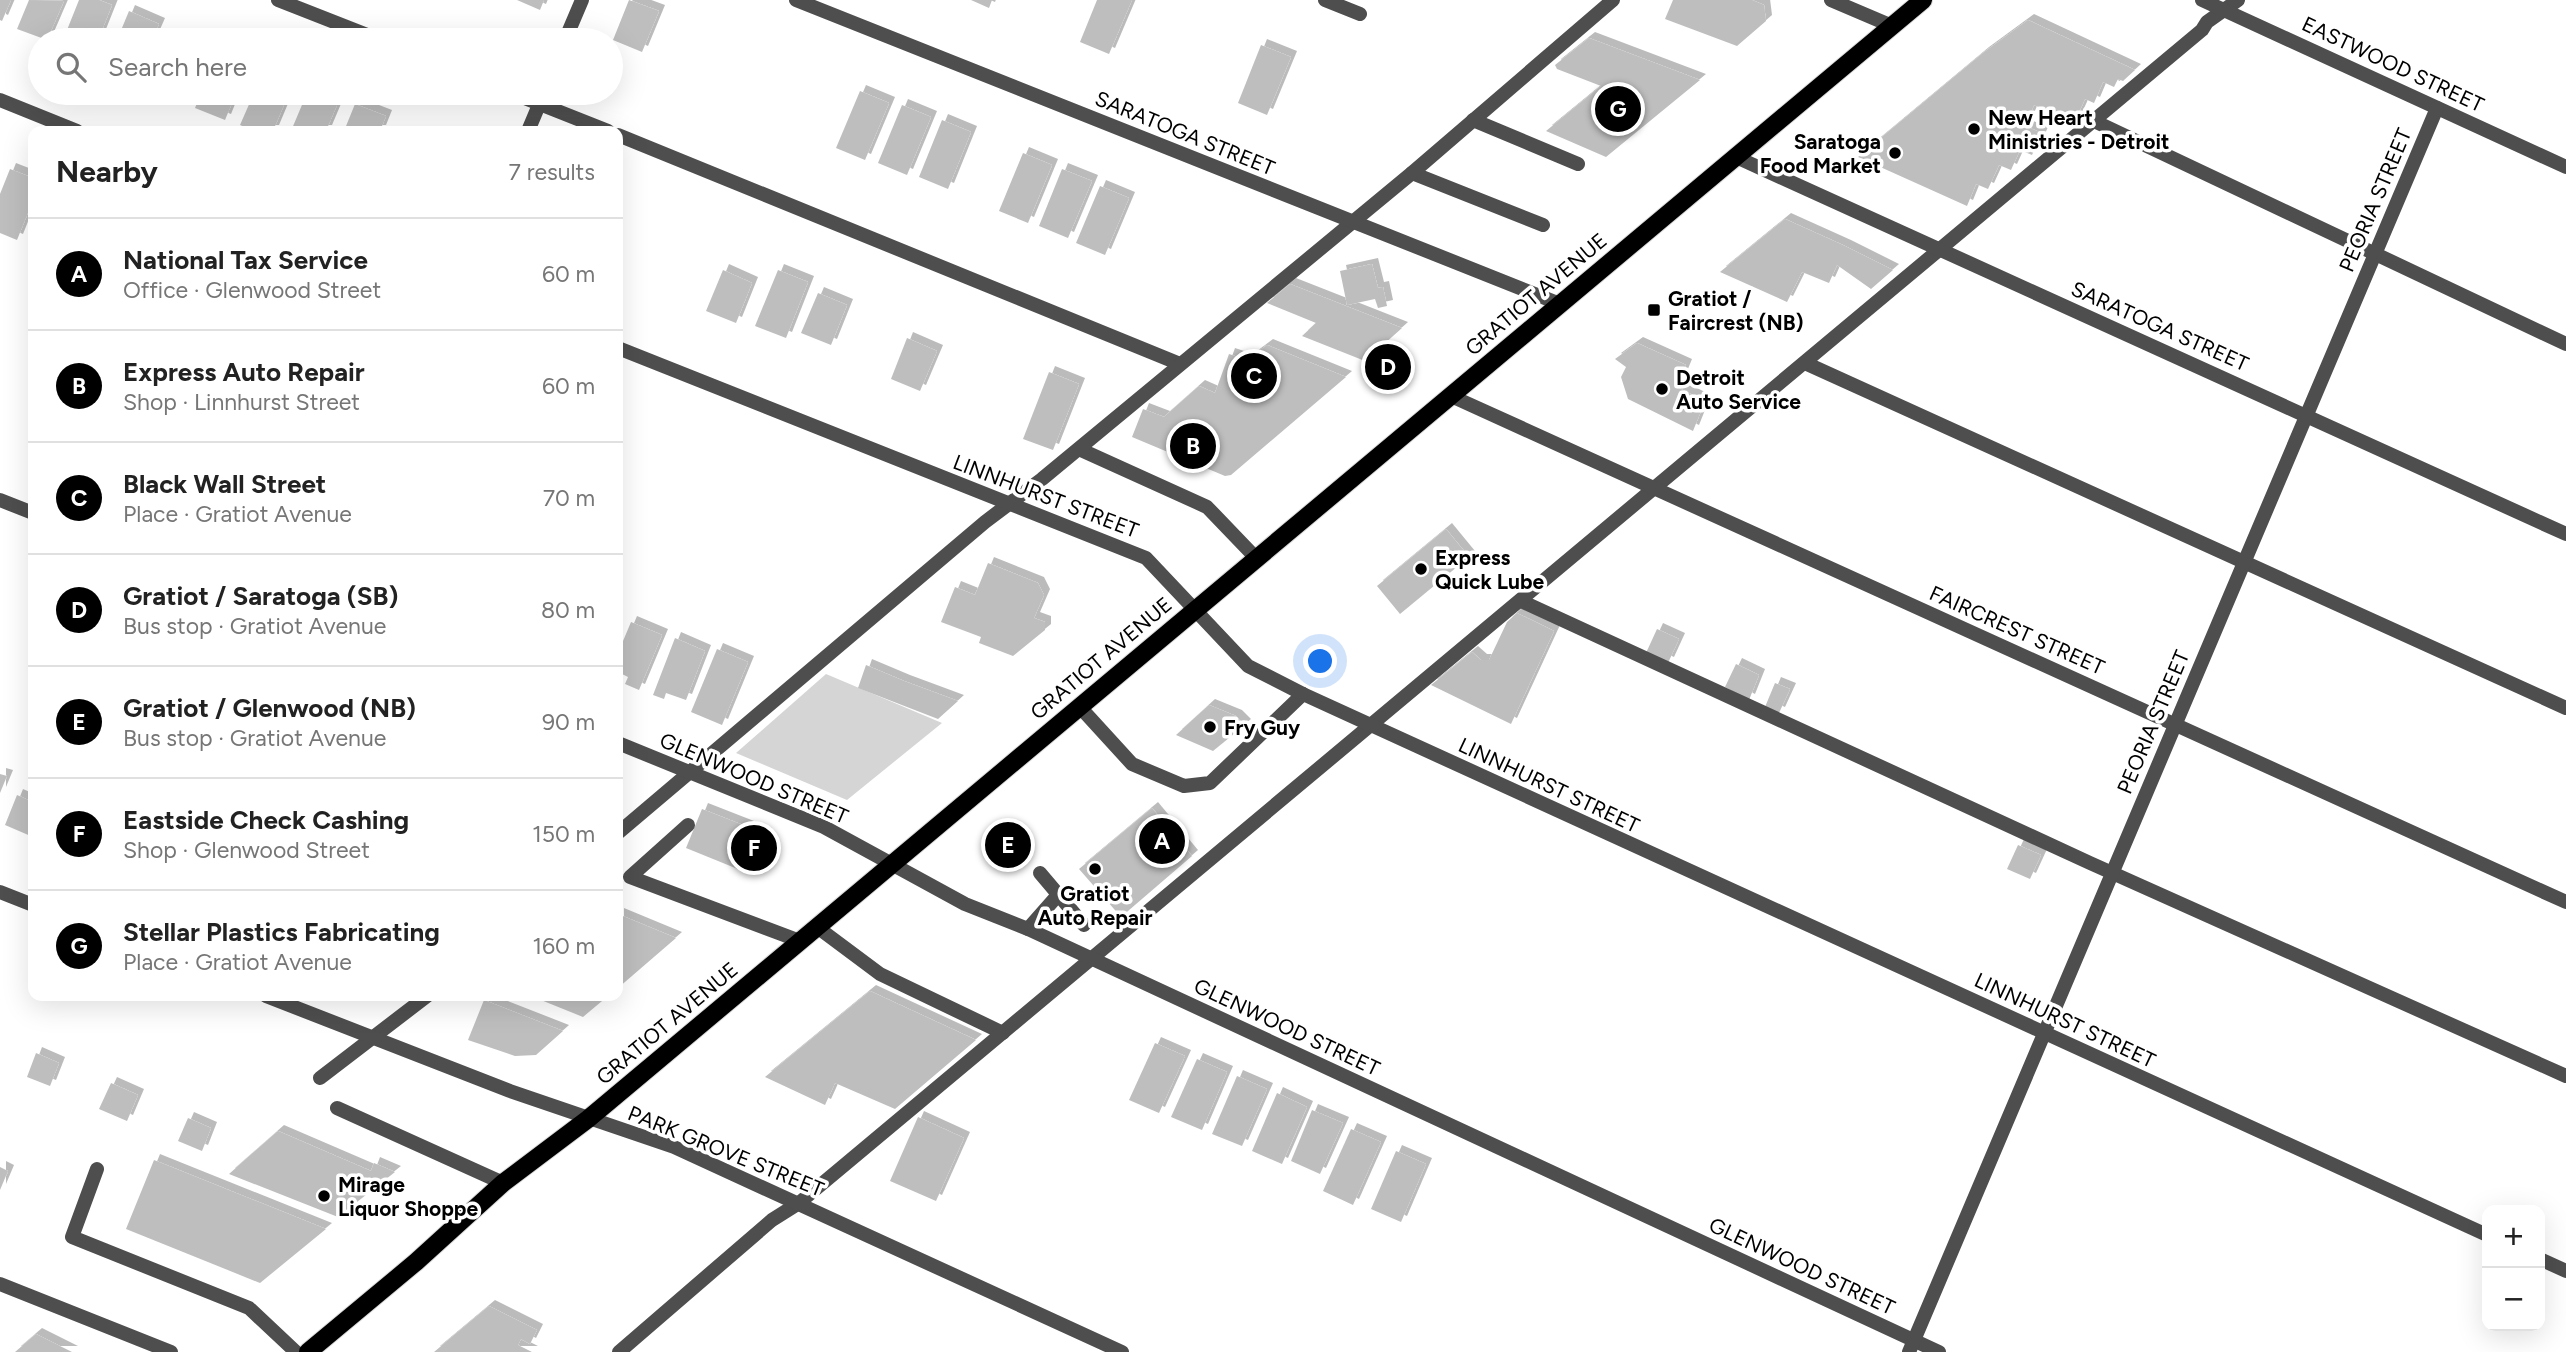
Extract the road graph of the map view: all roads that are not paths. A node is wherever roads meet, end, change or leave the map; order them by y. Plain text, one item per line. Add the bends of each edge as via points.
1 (278, 0) edge
2 (582, 0) edge
3 (796, 0) edge
4 (1325, 0) edge
5 (1613, 0) edge
6 (1830, 0) edge
7 (1923, 0) edge
8 (2202, 0) edge
9 (2238, 0) edge
10 (2225, 10) junction
11 (1360, 14) dead end
12 (1892, 26) junction
13 (349, 28) edge
14 (570, 28) edge
15 (0, 100) edge
16 (539, 105) edge
17 (556, 105) edge
18 (2437, 108) junction
19 (1473, 120) junction
20 (2094, 121) junction
21 (65, 126) edge
22 (530, 126) edge
23 (598, 126) edge
24 (623, 137) edge
25 (1736, 157) junction
26 (1578, 164) dead end
27 (2566, 167) edge
28 (1412, 173) junction
29 (1351, 222) junction
30 (1542, 225) dead end
31 (1942, 250) junction
32 (2374, 256) junction
33 (1560, 304) junction
34 (2566, 344) edge
35 (623, 350) edge
36 (1805, 363) junction
37 (1180, 364) junction
38 (1451, 396) junction
39 (2306, 416) junction
40 (1079, 449) junction
41 (1655, 488) junction
42 (0, 500) edge
43 (1009, 504) junction
44 (28, 511) edge
45 (2566, 534) edge
46 (1256, 558) junction
47 (2243, 564) junction
48 (1521, 601) junction
49 (1194, 610) junction
50 (1303, 694) junction
51 (1079, 706) junction
52 (2566, 708) edge
53 (2175, 725) junction
54 (1370, 726) junction
55 (623, 745) edge
56 (691, 772) junction
57 (688, 825) dead end
58 (623, 829) edge
59 (890, 865) junction
60 (1040, 873) dead end
61 (2112, 873) junction
62 (0, 892) edge
63 (1058, 895) junction
64 (2566, 902) edge
65 (28, 903) edge
66 (1084, 925) dead end
67 (817, 927) junction
68 (1028, 929) junction
69 (800, 941) junction
70 (1090, 958) junction
71 (278, 1001) edge
72 (421, 1001) edge
73 (1003, 1033) junction
74 (2044, 1033) junction
75 (372, 1038) junction
76 (2566, 1076) edge
77 (320, 1078) dead end
78 (337, 1108) dead end
79 (588, 1119) junction
80 (97, 1169) dead end
81 (503, 1183) junction
82 (799, 1203) junction
83 (2482, 1233) edge
84 (2545, 1261) edge
85 (2566, 1271) edge
86 (0, 1284) edge
87 (1912, 1346) edge
88 (171, 1352) edge
89 (296, 1352) edge
90 (309, 1352) edge
91 (619, 1352) edge
92 (1122, 1352) edge
93 (1938, 1352) edge

1 - 13 street
2 - 14 street
3 - 29 street, SARATOGA STREET
4 - 11 street
5 - 19 street
6 - 12 street
7 - 12 main road, GRATIOT AVENUE
8 - 10 street, EASTWOOD STREET
9 - 10 street
10 - 18 street, EASTWOOD STREET
10 - 20 street
12 - 25 main road, GRATIOT AVENUE
15 - 21 street
16 - 22 street
17 - 23 street
18 - 27 street, EASTWOOD STREET
18 - 32 street, PEORIA STREET
19 - 26 street
19 - 28 street
20 - 31 street
20 - 32 street
24 - 37 street
25 - 31 street, SARATOGA STREET
25 - 33 main road, GRATIOT AVENUE
28 - 29 street
28 - 30 street
29 - 33 street, SARATOGA STREET
29 - 37 street
31 - 36 street
31 - 39 street, SARATOGA STREET
32 - 34 street
32 - 39 street, PEORIA STREET
33 - 38 main road, GRATIOT AVENUE
35 - 43 street, LINNHURST STREET
36 - 41 street
36 - 47 street
37 - 40 street
38 - 41 street, FAIRCREST STREET
38 - 46 main road, GRATIOT AVENUE
39 - 45 street, SARATOGA STREET
39 - 47 street, PEORIA STREET
40 - 43 street
40 - 46 street via 1207,508
41 - 48 street
41 - 53 street, FAIRCREST STREET
42 - 44 street
43 - 49 street, LINNHURST STREET via 1146,558
43 - 56 street
46 - 49 main road, GRATIOT AVENUE
47 - 52 street
47 - 53 street, PEORIA STREET
48 - 54 street
48 - 61 street
49 - 50 street, LINNHURST STREET via 1248,666
49 - 51 main road, GRATIOT AVENUE
50 - 51 street via 1210,783 1184,786 1132,764
50 - 54 street, LINNHURST STREET
51 - 59 main road, GRATIOT AVENUE
53 - 61 street, PEORIA STREET
53 - 64 street, FAIRCREST STREET
54 - 70 street
54 - 74 street, LINNHURST STREET
55 - 56 street, GLENWOOD STREET
56 - 58 street
56 - 59 street, GLENWOOD STREET via 824,827
57 - 69 street via 630,877
59 - 67 main road, GRATIOT AVENUE
59 - 68 street, GLENWOOD STREET via 965,904
60 - 63 street
61 - 74 street, PEORIA STREET
61 - 76 street
62 - 65 street
63 - 66 street
63 - 68 street
67 - 69 main road, GRATIOT AVENUE
67 - 73 street via 880,974
68 - 70 street, GLENWOOD STREET
69 - 79 main road, GRATIOT AVENUE
70 - 73 street
70 - 87 street, GLENWOOD STREET
71 - 75 street, PARK GROVE STREET
72 - 75 street
73 - 82 street
74 - 83 street, LINNHURST STREET
74 - 87 street, PEORIA STREET
75 - 77 street
75 - 79 street, PARK GROVE STREET
78 - 81 street
79 - 81 main road, GRATIOT AVENUE
79 - 82 street, PARK GROVE STREET via 674,1147
80 - 89 street via 72,1237 249,1308
81 - 90 main road, GRATIOT AVENUE
82 - 91 street via 772,1220
82 - 92 street, PARK GROVE STREET
84 - 85 street
86 - 88 street
87 - 93 street, GLENWOOD STREET

